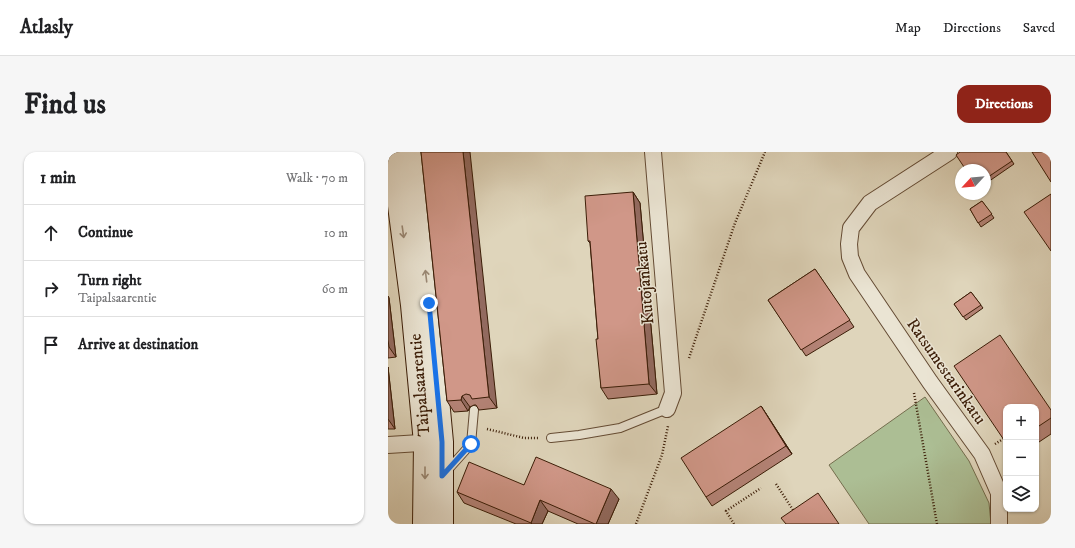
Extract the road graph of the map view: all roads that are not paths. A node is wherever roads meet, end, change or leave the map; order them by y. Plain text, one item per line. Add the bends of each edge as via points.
1 (392, 152) edge
2 (411, 152) edge
3 (652, 152) edge
4 (949, 152) edge
5 (667, 409) joint
6 (474, 410) edge
7 (551, 438) dead end
8 (433, 442) junction
9 (388, 445) edge
10 (442, 476) junction
11 (424, 524) edge
12 (442, 524) edge
13 (999, 524) edge

1 -> 8 main road, Taipalsaarentie
8 -> 2 main road, Taipalsaarentie via 429,303
3 - 5 street, Kutojankatu via 673,392
4 - 13 street, Ratsumestarinkatu via 870,203 852,228 850,257 857,274 982,454 999,493
5 - 7 lane via 620,428
6 - 10 lane via 471,444
8 - 9 street
8 - 10 main road, Taipalsaarentie
8 -> 11 main road, Taipalsaarentie
10 - 12 main road, Taipalsaarentie

